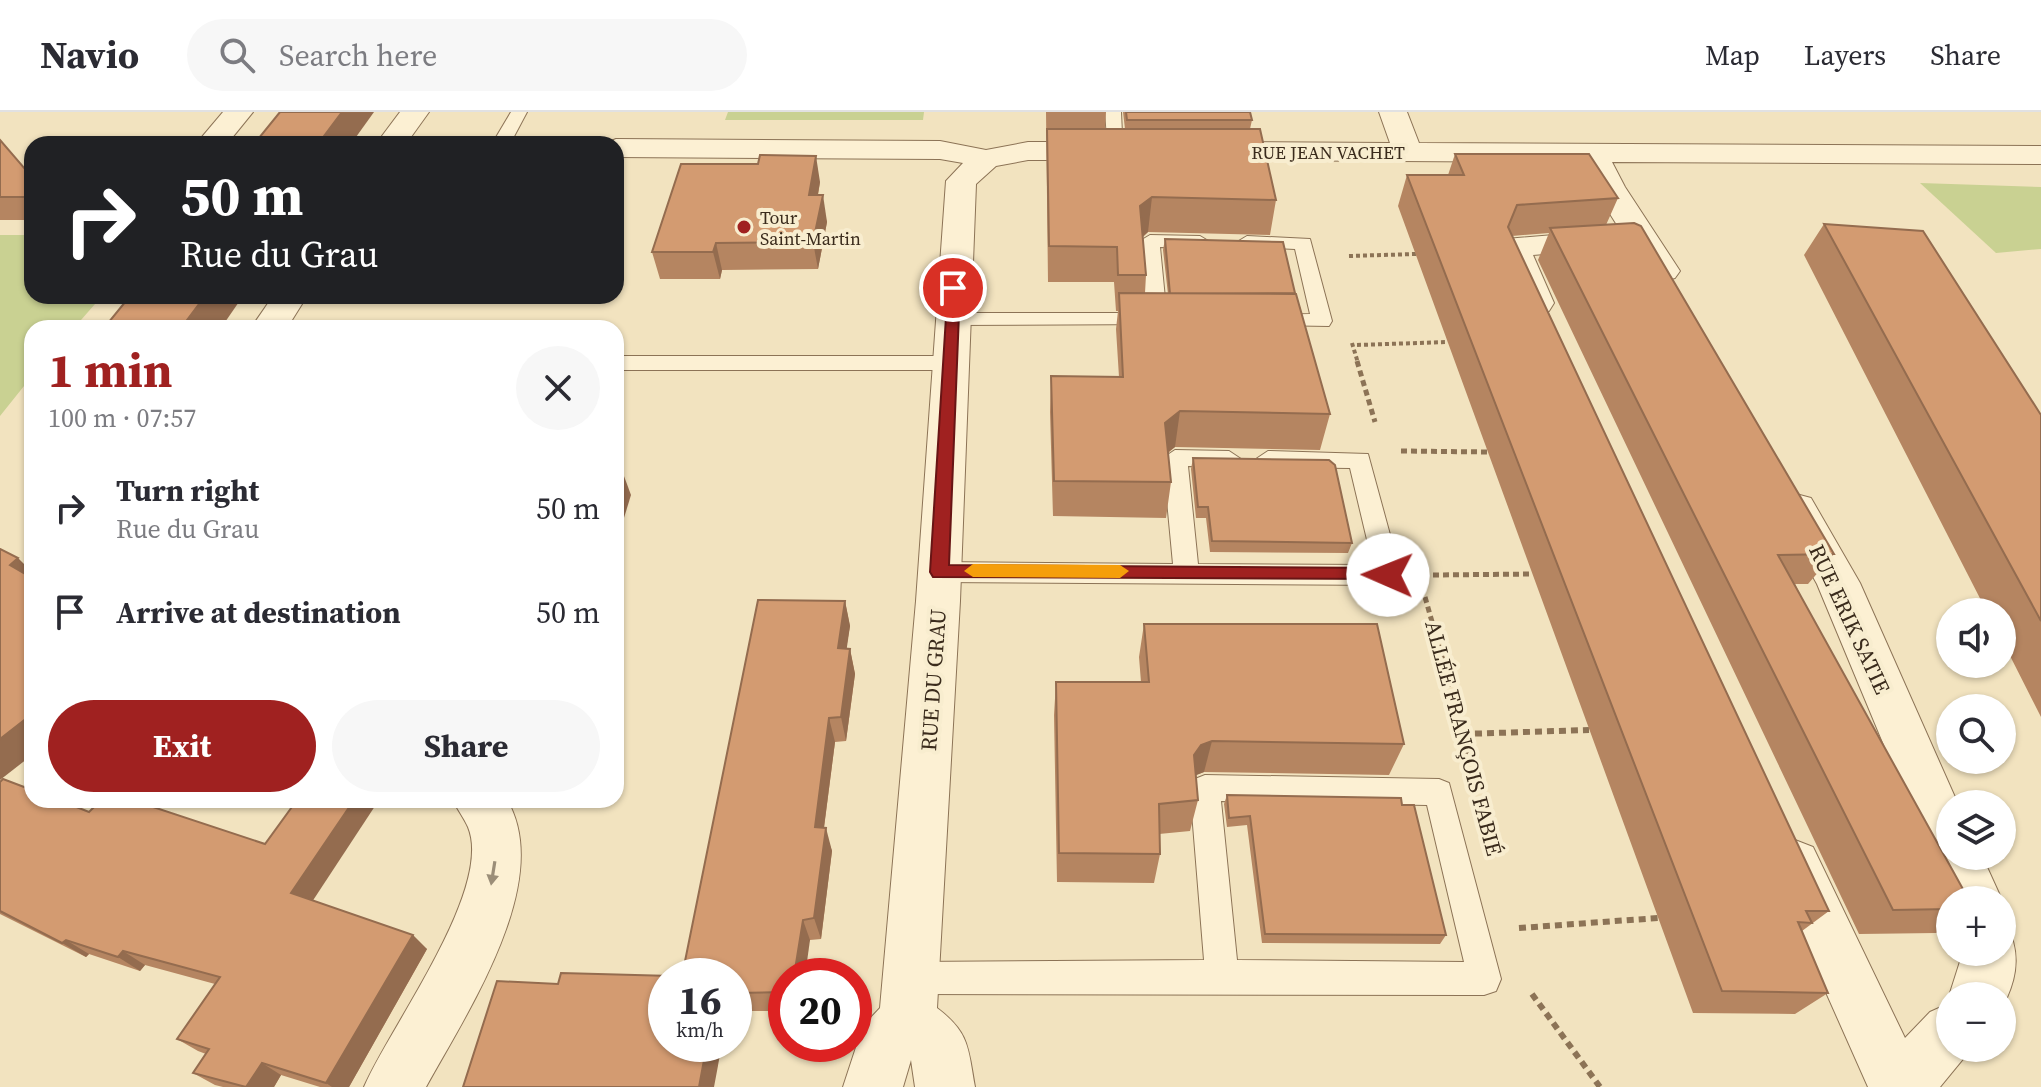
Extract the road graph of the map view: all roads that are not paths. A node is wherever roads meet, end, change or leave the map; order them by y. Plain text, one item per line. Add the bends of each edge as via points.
1 (239, 112) edge
2 (415, 112) edge
3 (519, 112) edge
4 (1113, 112) edge
5 (1393, 112) edge
6 (218, 136) edge
7 (397, 136) edge
8 (506, 136) edge
9 (624, 148) edge
10 (1117, 151) junction
11 (1148, 151) edge
12 (1178, 151) edge
13 (1408, 152) junction
14 (1593, 153) junction
15 (2041, 155) edge
16 (986, 159) junction
17 (1641, 240) junction
18 (1683, 307) edge
19 (951, 319) junction
20 (1247, 320) edge
21 (1555, 343) edge
22 (624, 363) edge
23 (949, 363) junction
24 (1776, 473) edge
25 (939, 572) junction
26 (1186, 572) junction
27 (483, 808) edge
28 (1936, 810) edge
29 (1779, 829) edge
30 (1222, 976) junction
31 (910, 999) junction
32 (1936, 1047) edge
33 (394, 1087) edge
34 (873, 1087) edge
35 (945, 1087) edge
36 (1899, 1087) edge

1 - 6 street
2 - 7 street
3 - 8 lane
4 - 10 lane
5 - 13 street
9 - 16 street via 940,150
10 - 11 street
10 - 16 street via 1028,151
12 - 13 street, RUE JEAN VACHET
13 - 14 street, RUE JEAN VACHET
14 - 15 street, RUE JEAN VACHET
14 - 17 street
16 - 19 street, RUE DU GRAU via 961,181
17 - 18 street
17 - 21 street via 1518,246 1516,257
19 - 20 lane via 1164,319 1150,241 1303,243 1322,321
19 - 23 street, RUE DU GRAU
22 - 23 lane
23 - 25 street, RUE DU GRAU
24 - 28 street, RUE ERIK SATIE via 1838,583
25 - 26 lane
25 - 31 street, RUE DU GRAU
26 - 26 lane via 1175,458 1360,460 1388,575
27 -> 33 street via 494,826 496,867 485,916
29 - 36 street
30 - 30 lane via 1205,788 1439,792 1484,979
30 - 31 lane
31 - 34 street via 884,1047
31 - 35 street via 938,1045
32 - 36 street

